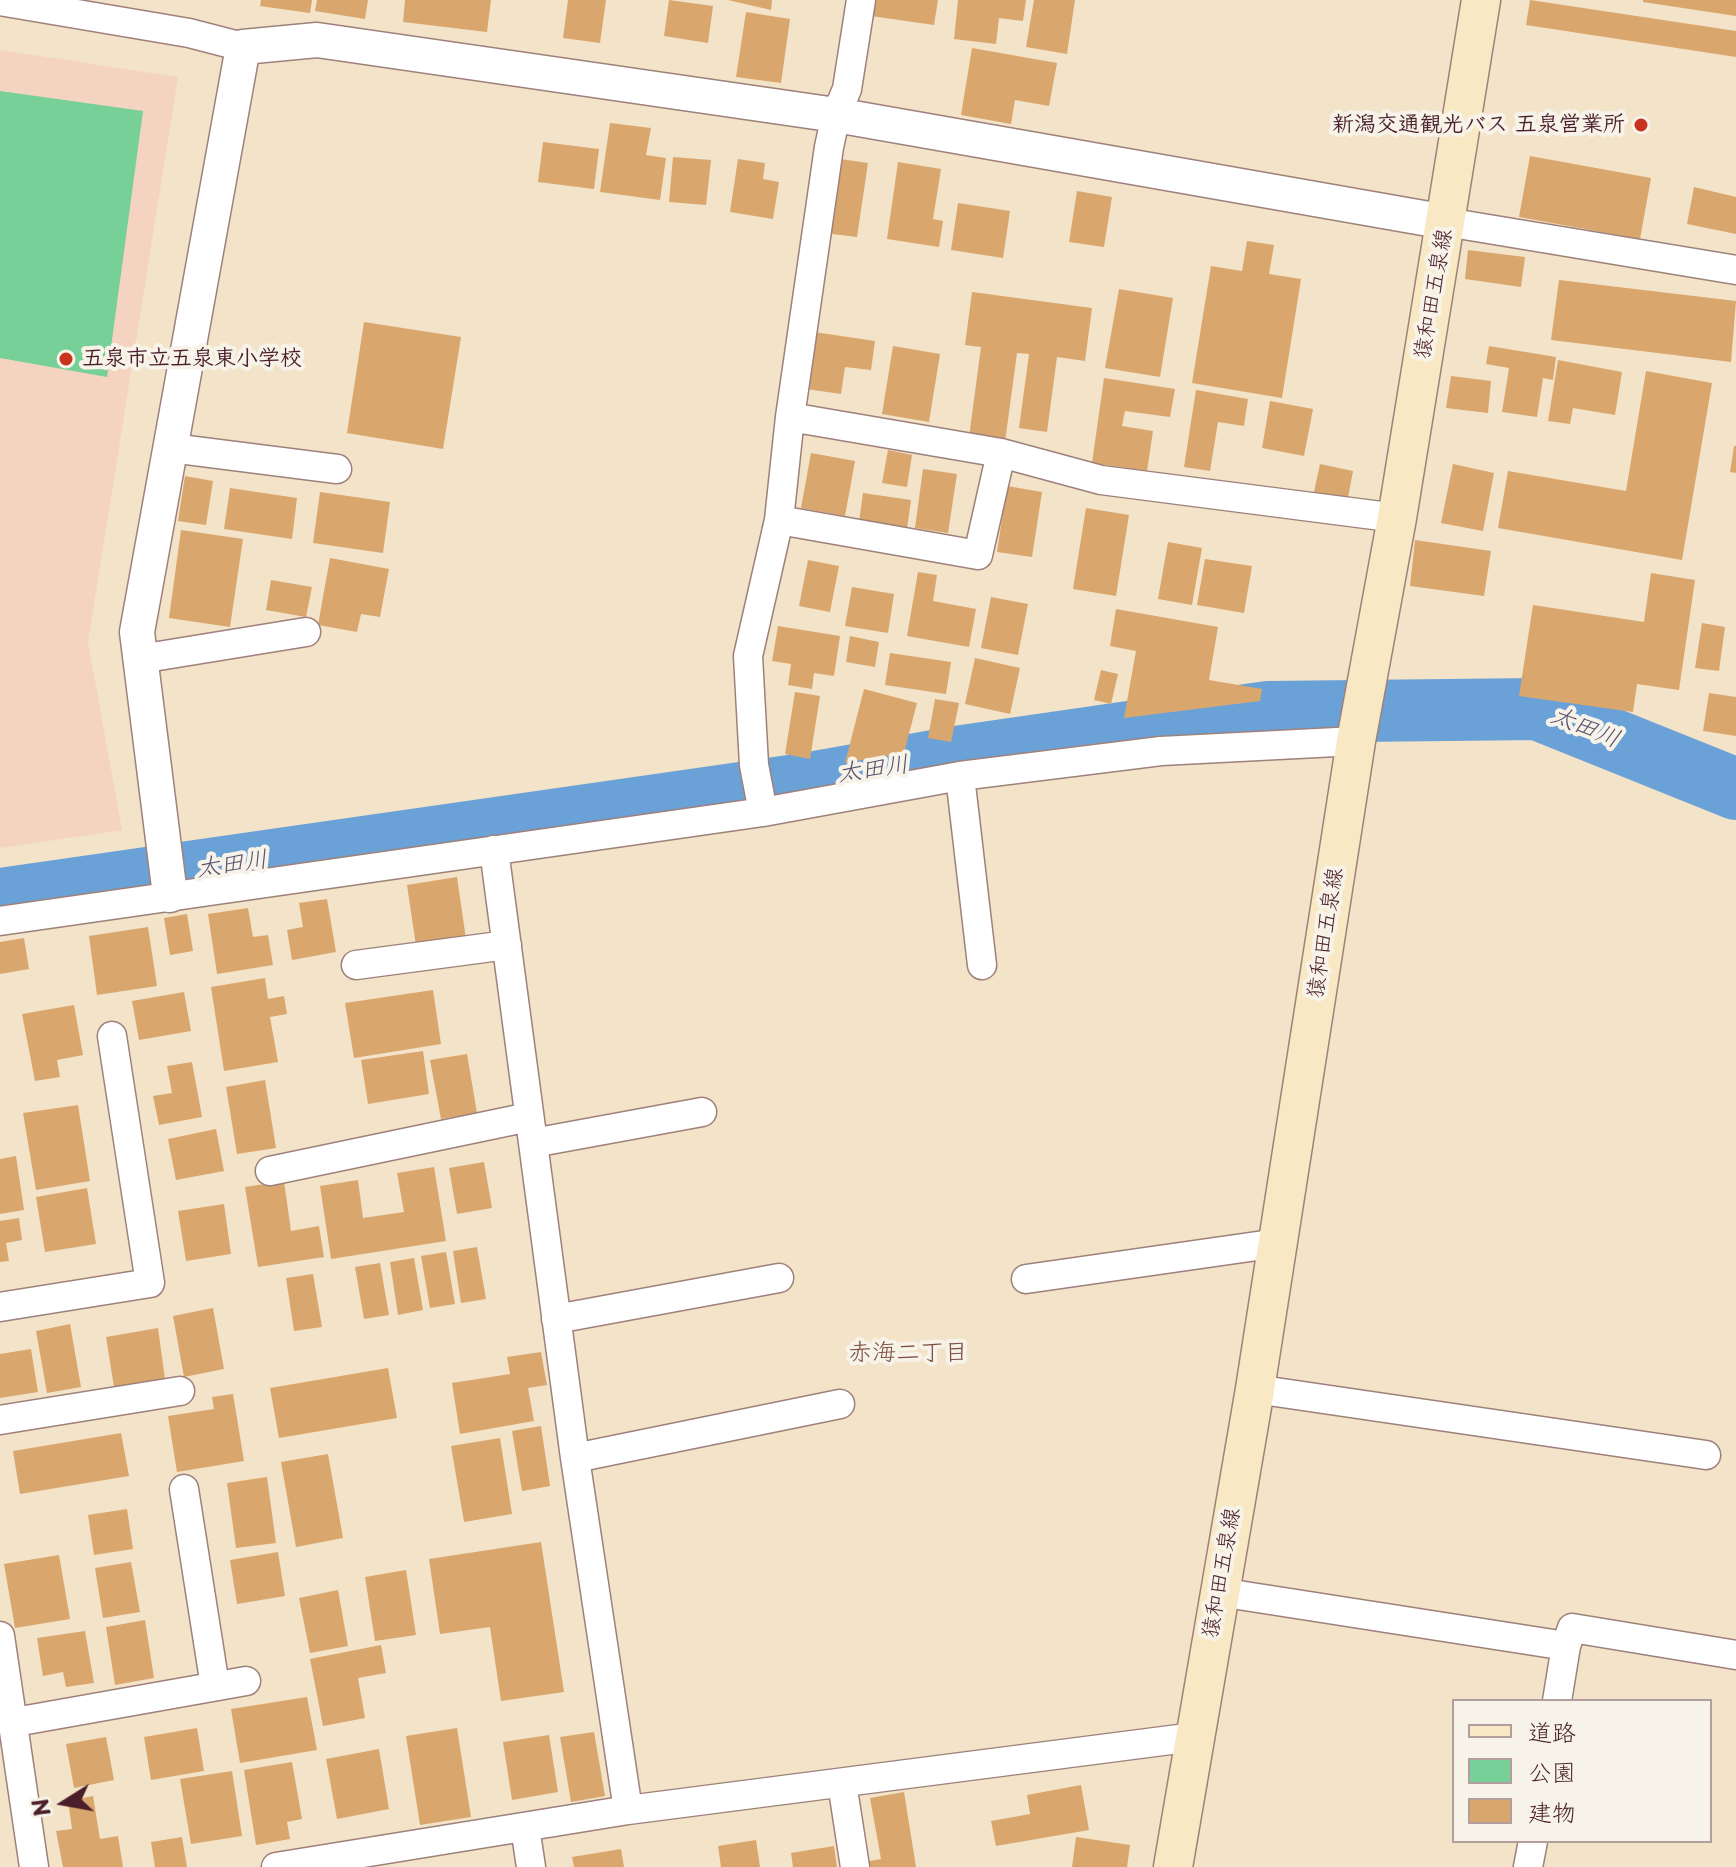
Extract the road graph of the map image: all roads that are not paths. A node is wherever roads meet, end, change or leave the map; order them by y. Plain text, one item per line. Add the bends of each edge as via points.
1 (861, 0) edge
2 (1481, 0) edge
3 (0, 1) edge
4 (243, 47) junction
5 (836, 115) junction
6 (1446, 222) junction
7 (1736, 270) edge
8 (790, 417) junction
9 (171, 448) junction
10 (1001, 453) junction
11 (337, 469) dead end
12 (1397, 518) junction
13 (779, 520) junction
14 (306, 632) dead end
15 (140, 659) junction
16 (1356, 741) junction
17 (960, 776) junction
18 (763, 812) junction
19 (494, 850) junction
20 (168, 881) junction
21 (0, 921) edge
22 (507, 945) junction
23 (356, 965) dead end
24 (982, 965) dead end
25 (112, 1036) dead end
26 (702, 1112) dead end
27 (531, 1130) junction
28 (270, 1171) dead end
29 (1278, 1243) junction
30 (779, 1278) dead end
31 (1026, 1279) dead end
32 (0, 1307) edge
33 (556, 1319) junction
34 (1255, 1389) junction
35 (180, 1391) dead end
36 (840, 1404) dead end
37 (0, 1420) edge
38 (1706, 1455) dead end
39 (575, 1458) junction
40 (184, 1489) dead end
41 (1219, 1592) junction
42 (0, 1636) edge
43 (1566, 1646) junction
44 (1736, 1655) edge
45 (246, 1681) dead end
46 (215, 1686) junction
47 (1557, 1699) edge
48 (15, 1722) junction
49 (1194, 1737) junction
50 (842, 1783) junction
51 (628, 1810) junction
52 (525, 1827) junction
53 (1533, 1843) edge
54 (34, 1867) edge
55 (276, 1867) edge
56 (531, 1867) edge
57 (855, 1867) edge
58 (1173, 1867) edge
59 (1528, 1867) edge

1 - 5 street via 847,89
2 - 6 main road, 猿和田五泉線
3 - 4 street
4 - 5 street via 317,40
4 - 9 street
5 - 6 street
5 - 8 street
6 - 7 street
6 - 12 main road, 猿和田五泉線
8 - 10 street
8 - 13 street
9 - 11 street
9 - 15 street via 137,632
10 - 12 street via 1101,480
10 - 13 street via 978,555
12 - 16 main road, 猿和田五泉線
13 - 18 street via 748,656 754,765
14 - 15 street
15 - 20 street
16 - 17 street via 1161,751
16 - 29 main road, 猿和田五泉線
17 - 18 street
17 - 24 street
18 - 19 street
19 - 20 street
19 - 22 street
20 - 21 street
22 - 23 street
22 - 27 street
25 - 32 street via 150,1283
26 - 27 street
27 - 28 street
27 - 33 street
29 - 31 street
29 - 34 main road, 猿和田五泉線
30 - 33 street
33 - 39 street
34 - 38 street
34 - 41 main road, 猿和田五泉線
35 - 37 street
36 - 39 street
39 - 51 street
40 - 46 street
41 - 43 street
41 - 49 main road, 猿和田五泉線
42 - 48 street
43 - 44 street via 1572,1628
43 - 47 street
45 - 46 street
46 - 48 street
48 - 54 street
49 - 50 street
49 - 58 main road, 猿和田五泉線
50 - 51 street
50 - 57 street
51 - 52 street
52 - 55 street
52 - 56 street
53 - 59 street

